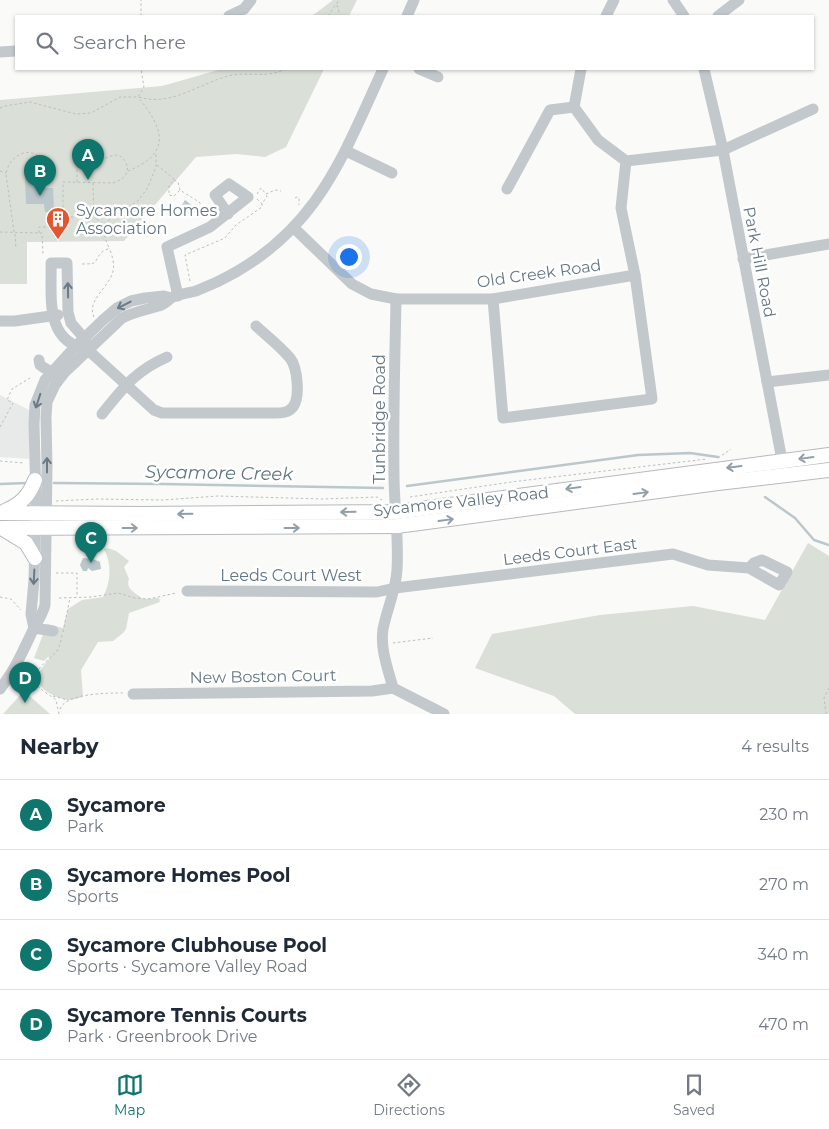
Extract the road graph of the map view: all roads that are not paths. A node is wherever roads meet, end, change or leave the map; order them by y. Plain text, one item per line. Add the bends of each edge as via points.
1 (251, 0) edge
2 (414, 0) edge
3 (614, 0) edge
4 (673, 0) edge
5 (739, 0) edge
6 (231, 15) edge
7 (407, 15) edge
8 (606, 15) edge
9 (683, 15) edge
10 (719, 15) edge
11 (15, 51) edge
12 (0, 52) edge
13 (383, 70) edge
14 (421, 70) edge
15 (581, 70) edge
16 (704, 70) edge
17 (438, 77) dead end
18 (574, 106) junction
19 (813, 109) dead end
20 (723, 150) junction
21 (346, 151) junction
22 (626, 161) junction
23 (392, 172) dead end
24 (507, 189) dead end
25 (228, 214) junction
26 (294, 228) junction
27 (829, 244) edge
28 (743, 259) junction
29 (635, 276) junction
30 (175, 297) junction
31 (396, 299) junction
32 (493, 299) junction
33 (68, 312) junction
34 (52, 316) junction
35 (0, 321) edge
36 (256, 326) dead end
37 (84, 338) junction
38 (75, 347) junction
39 (88, 350) junction
40 (167, 357) dead end
41 (56, 375) junction
42 (829, 375) edge
43 (766, 382) junction
44 (125, 385) junction
45 (102, 414) dead end
46 (829, 455) edge
47 (782, 461) junction
48 (829, 470) edge
49 (785, 476) junction
50 (35, 480) junction
51 (396, 512) junction
52 (1, 513) edge
53 (41, 514) junction
54 (397, 526) junction
55 (0, 528) edge
56 (41, 528) junction
57 (35, 558) junction
58 (749, 568) dead end
59 (395, 588) junction
60 (187, 592) road end
61 (34, 628) junction
62 (53, 631) dead end
63 (393, 688) junction
64 (0, 689) edge
65 (133, 694) dead end
66 (444, 714) edge

1 - 6 street
2 - 7 street
3 - 8 street
4 - 9 street
5 - 10 street
11 - 12 street
13 - 21 street
14 - 17 street
15 - 18 street
16 - 20 street, Park Hill Road
18 - 22 street via 598,140
18 - 24 street via 550,110
19 - 20 street
20 - 22 street
20 - 28 street, Park Hill Road
21 - 23 street
21 - 26 street via 326,188
22 - 29 street via 621,208
25 - 25 street via 248,197 228,184 215,195
25 - 30 street via 168,247
26 - 30 street via 272,248 218,282
26 - 31 street, Old Creek Road via 352,284 371,294
27 - 28 street
28 - 43 street, Park Hill Road
29 - 32 street, Old Creek Road
29 - 32 street via 652,399 503,418
30 -> 37 street via 131,302 117,308
30 - 39 street via 165,304 122,318
31 - 32 street, Old Creek Road
31 - 51 street, Tunbridge Road
33 - 34 street
33 -> 34 street via 67,263 51,263
33 - 37 street via 71,323
34 - 35 street
34 - 38 street via 64,338
36 - 44 street via 295,366 296,402 284,413 162,413
37 - 38 street
37 - 39 street
38 - 39 street
38 - 41 street
39 - 41 street
39 - 44 street
40 - 44 street via 149,365
41 -> 50 street via 45,380 35,405
53 -> 41 street via 46,417
42 - 43 street
43 - 47 street, Park Hill Road
44 - 45 street
46 -> 47 main road, Sycamore Valley Road
47 - 49 street, Park Hill Road
47 -> 51 main road, Sycamore Valley Road
48 - 49 main road, Sycamore Valley Road
54 -> 49 main road, Sycamore Valley Road
50 - 52 main road via 27,498
50 - 53 street
51 -> 53 main road, Sycamore Valley Road
51 - 54 street, Tunbridge Road
52 - 53 main road, Sycamore Valley Road
53 - 56 street
56 -> 54 main road, Sycamore Valley Road
54 - 59 street, Tunbridge Road
55 - 56 main road, Sycamore Valley Road
55 - 57 main road via 26,543
56 - 57 street
56 - 61 street via 45,605
57 -> 61 street
58 - 59 street, Leeds Court East via 708,565 673,554
59 - 60 street, Leeds Court West via 377,592
59 - 63 street, Tunbridge Road via 382,643
61 - 62 street
61 - 64 street via 20,660
63 - 65 street, New Boston Court via 372,691
63 - 66 street

